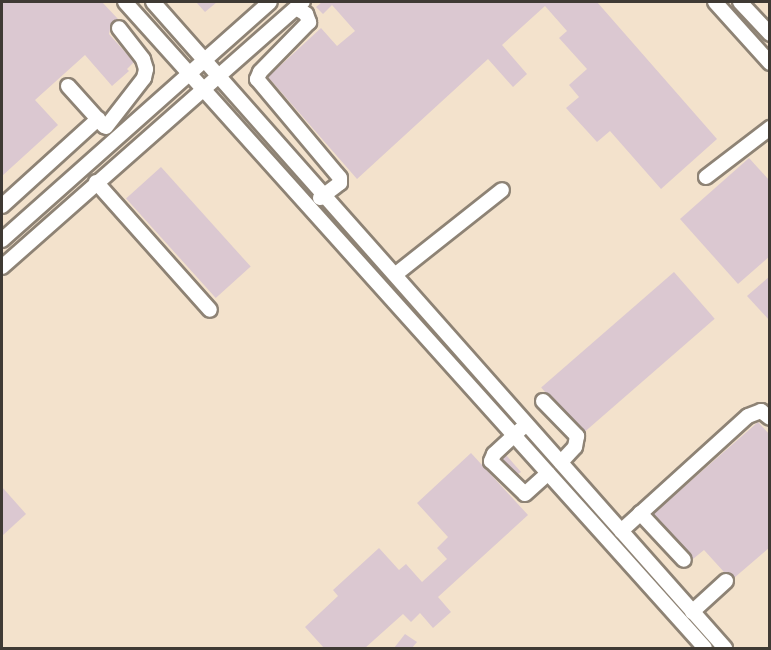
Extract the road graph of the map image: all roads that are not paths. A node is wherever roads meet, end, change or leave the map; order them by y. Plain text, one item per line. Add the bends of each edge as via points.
1 (125, 2) edge
2 (153, 2) edge
3 (715, 2) edge
4 (740, 2) edge
5 (262, 4) edge
6 (300, 5) edge
7 (119, 28) dead end
8 (770, 34) edge
9 (205, 57) junction
10 (770, 63) edge
11 (188, 73) junction
12 (219, 74) junction
13 (68, 86) dead end
14 (202, 89) junction
15 (102, 123) junction
16 (770, 128) edge
17 (116, 138) junction
18 (706, 177) dead end
19 (96, 182) junction
20 (502, 190) dead end
21 (325, 194) junction
22 (2, 206) edge
23 (309, 208) junction
24 (2, 240) edge
25 (2, 267) edge
26 (396, 274) junction
27 (210, 310) dead end
28 (434, 318) junction
29 (419, 331) junction
30 (543, 401) dead end
31 (770, 418) edge
32 (527, 424) junction
33 (514, 435) junction
34 (561, 462) junction
35 (548, 473) junction
36 (640, 513) junction
37 (621, 531) junction
38 (684, 560) dead end
39 (726, 581) dead end
40 (692, 612) junction
41 (705, 648) edge
42 (725, 648) edge

1 - 11 street
2 - 9 street
3 - 10 street
4 - 8 street
5 - 9 street
6 - 12 street
6 - 21 street via 309,22 257,79 340,178 340,183
7 - 15 street via 146,69 144,78
9 - 11 street
9 - 12 street
11 - 14 street
11 - 17 street
12 - 14 street
12 - 21 street
13 - 15 street
14 - 19 street
14 - 23 street
15 - 17 street
15 - 22 street
16 - 18 street
17 - 24 street
19 - 25 street
19 - 27 street
20 - 26 street
21 - 23 street
21 - 26 street
23 - 29 street
26 - 28 street
28 - 29 street
28 - 32 street
29 - 33 street
30 - 34 street via 577,436 575,447
31 - 36 street via 761,411 748,416
32 - 33 street
32 - 34 street
33 - 35 street
33 - 35 street via 494,453 491,461 525,494
34 - 37 street
35 - 41 street
36 - 37 street
36 - 38 street
37 - 40 street
39 - 40 street
40 - 42 street

